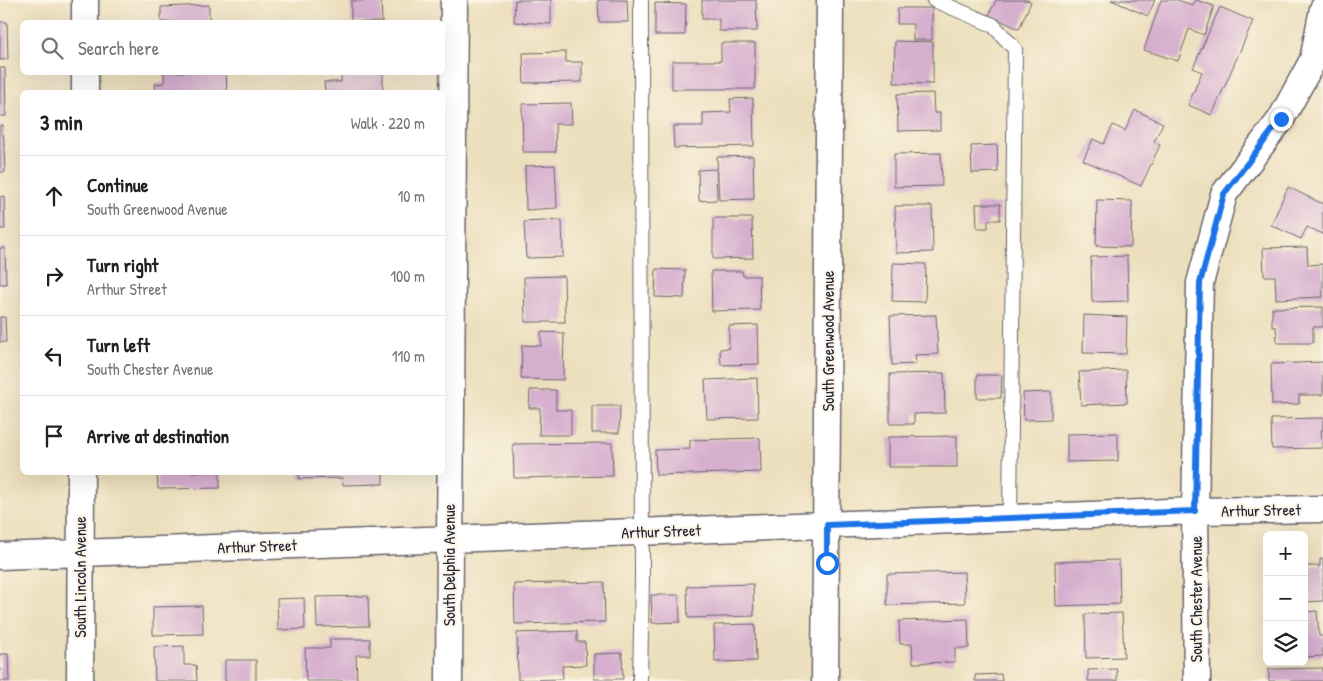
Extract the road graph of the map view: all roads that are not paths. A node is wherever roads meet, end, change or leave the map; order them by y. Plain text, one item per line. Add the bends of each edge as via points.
1 (86, 0) edge
2 (454, 0) edge
3 (641, 0) edge
4 (830, 0) edge
5 (934, 0) edge
6 (1323, 9) edge
7 (85, 20) edge
8 (85, 75) edge
9 (84, 90) edge
10 (81, 475) edge
11 (1323, 509) edge
12 (1195, 511) junction
13 (1010, 518) junction
14 (827, 525) junction
15 (641, 532) junction
16 (449, 539) junction
17 (80, 553) junction
18 (0, 556) edge
19 (80, 681) edge
20 (449, 681) edge
21 (640, 681) edge
22 (826, 681) edge
23 (1196, 681) edge

1 - 7 street
2 - 16 street, South Delphia Avenue
3 - 15 lane
4 - 14 street, South Greenwood Avenue
5 - 13 lane via 993,25 1014,49
6 - 12 street, South Chester Avenue via 1313,60 1281,119 1224,194 1200,283
8 - 9 street
10 - 17 street, South Lincoln Avenue
11 - 12 street, Arthur Street
12 - 13 street, Arthur Street
12 - 23 street, South Chester Avenue
13 - 14 street, Arthur Street
14 - 15 street, Arthur Street
14 - 22 street, South Greenwood Avenue
15 - 16 street, Arthur Street
15 - 21 lane
16 - 17 street, Arthur Street
16 - 20 street, South Delphia Avenue
17 - 18 street, Arthur Street
17 - 19 street, South Lincoln Avenue

